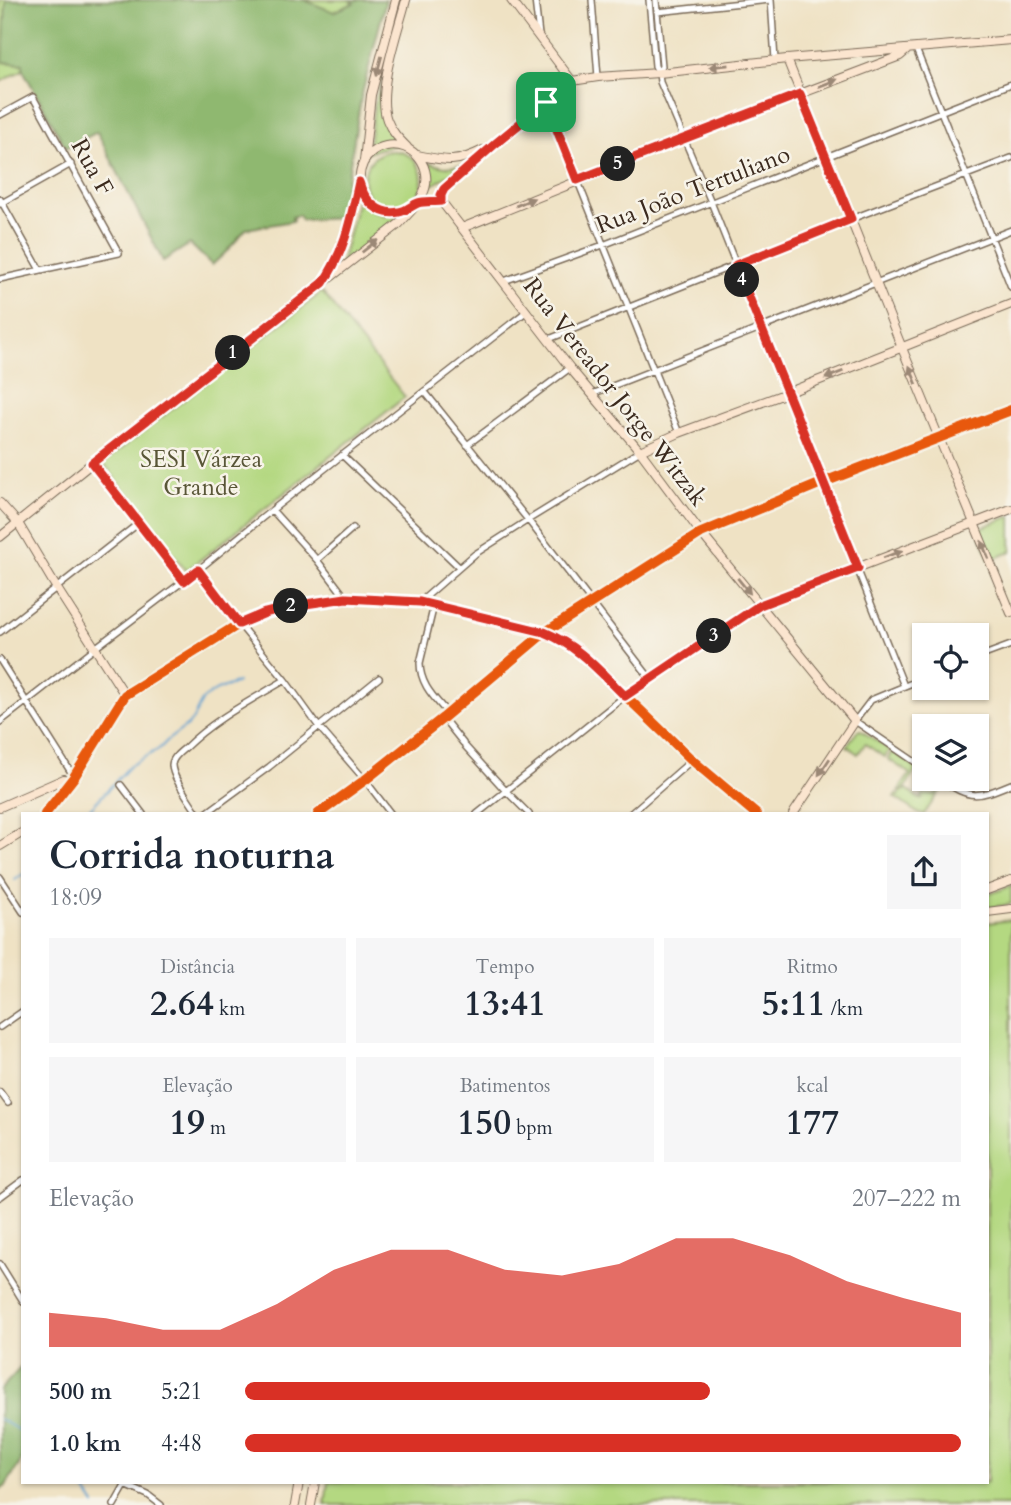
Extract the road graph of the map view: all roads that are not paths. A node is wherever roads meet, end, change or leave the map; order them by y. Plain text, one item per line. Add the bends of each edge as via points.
1 (396, 0) edge
2 (406, 0) edge
3 (511, 0) edge
4 (536, 0) edge
5 (592, 0) edge
6 (649, 0) edge
7 (656, 0) edge
8 (771, 0) edge
9 (714, 3) edge
10 (657, 12) junction
11 (539, 36) junction
12 (1011, 40) edge
13 (912, 49) junction
14 (787, 59) junction
15 (775, 60) junction
16 (659, 73) junction
17 (598, 77) junction
18 (572, 81) junction
19 (1011, 84) edge
20 (800, 94) junction
21 (546, 102) junction
22 (940, 112) junction
23 (0, 116) edge
24 (684, 138) junction
25 (495, 144) junction
26 (409, 149) junction
27 (417, 155) junction
28 (825, 157) junction
29 (1011, 158) edge
30 (364, 162) junction
31 (71, 164) junction
32 (966, 175) junction
33 (577, 180) junction
34 (359, 182) junction
35 (441, 201) junction
36 (1, 202) edge
37 (711, 202) junction
38 (416, 205) junction
39 (851, 219) junction
40 (462, 228) junction
41 (1011, 230) edge
42 (992, 237) junction
43 (603, 245) junction
44 (736, 265) junction
45 (40, 270) junction
46 (0, 279) edge
47 (504, 281) junction
48 (322, 283) junction
49 (877, 283) junction
50 (1011, 287) edge
51 (1011, 304) edge
52 (628, 307) junction
53 (527, 311) junction
54 (761, 328) junction
55 (549, 339) junction
56 (902, 348) junction
57 (570, 368) junction
58 (654, 370) junction
59 (425, 391) junction
60 (787, 393) junction
61 (592, 394) junction
62 (1011, 410) edge
63 (679, 433) junction
64 (939, 438) junction
65 (467, 445) junction
66 (640, 451) junction
67 (342, 455) junction
68 (92, 463) junction
69 (824, 482) junction
70 (0, 503) edge
71 (1011, 509) edge
72 (272, 510) junction
73 (528, 520) junction
74 (18, 523) junction
75 (139, 523) junction
76 (974, 523) junction
77 (353, 528) dead end
78 (701, 533) junction
79 (0, 537) edge
80 (317, 560) junction
81 (459, 567) junction
82 (858, 568) junction
83 (198, 570) junction
84 (184, 581) junction
85 (56, 587) junction
86 (346, 598) junction
87 (420, 602) junction
88 (591, 602) junction
89 (434, 605) junction
90 (760, 605) junction
91 (1011, 613) edge
92 (239, 624) junction
93 (0, 632) edge
94 (544, 632) junction
95 (1011, 645) edge
96 (95, 648) junction
97 (989, 653) edge
98 (0, 660) edge
99 (379, 678) dead end
100 (650, 678) junction
101 (285, 680) junction
102 (912, 683) edge
103 (904, 686) junction
104 (125, 695) junction
105 (625, 696) junction
106 (26, 702) junction
107 (446, 716) junction
108 (855, 721) junction
109 (0, 722) edge
110 (319, 727) junction
111 (692, 760) junction
112 (912, 760) edge
113 (72, 779) junction
114 (365, 780) junction
115 (1011, 784) edge
116 (121, 785) dead end
117 (505, 790) junction
118 (958, 791) edge
119 (0, 807) edge
120 (47, 812) edge
121 (142, 812) edge
122 (197, 812) edge
123 (208, 812) edge
124 (321, 812) edge
125 (389, 812) edge
126 (479, 812) edge
127 (527, 812) edge
128 (632, 812) edge
129 (754, 812) edge
130 (794, 812) edge
131 (21, 833) edge
132 (0, 846) edge
133 (0, 877) edge
134 (1011, 881) edge
135 (989, 889) edge
136 (21, 909) edge
137 (1011, 909) edge
138 (989, 912) edge
139 (21, 1012) edge
140 (0, 1027) edge
141 (0, 1092) edge
142 (8, 1103) dead end
143 (21, 1181) edge
144 (0, 1197) edge
145 (1, 1268) edge
146 (21, 1298) edge
147 (124, 1484) edge
148 (127, 1484) edge
149 (298, 1484) edge
150 (315, 1484) edge
151 (114, 1505) edge
152 (161, 1505) edge
153 (295, 1505) edge
154 (311, 1505) edge

1 -> 30 street via 372,95
2 - 26 street via 386,77 384,108 393,132
3 - 11 street
4 - 11 street
5 - 17 street
6 - 16 street
7 - 10 street
8 - 9 street
8 - 15 street
9 - 10 street
10 - 16 street
11 - 18 street
12 - 13 street
13 - 14 street
20 -> 13 street
13 - 22 street
14 - 15 street
14 - 20 street
15 -> 16 street
16 - 17 street
16 - 24 street
17 - 18 street
18 - 21 street
19 - 22 street, Rua João Tertuliano
20 - 24 street
20 - 28 street
21 - 25 street
21 - 33 street
22 - 28 street, Rua João Tertuliano
22 - 32 street
23 - 31 street, Rua F via 33,97
24 - 33 street
24 - 37 street
25 - 27 street via 459,160
25 - 35 street via 444,189
26 - 27 street
26 - 30 street via 389,145
27 - 38 street via 427,177
28 - 37 street, Rua João Tertuliano
28 - 39 street
29 - 32 street
30 - 34 street
31 - 36 street
31 - 45 street, Rua F via 118,253
32 - 39 street
32 - 42 street
40 -> 33 street
33 - 43 street
34 - 38 street via 376,208 397,212
34 - 48 street via 338,260
35 - 38 street
35 - 40 street, Rua Vereador Jorge Witzak
36 - 45 street
37 - 43 street, Rua João Tertuliano
37 - 44 street
48 -> 38 street via 399,224
39 - 44 street
39 - 49 street
40 - 47 street, Rua Vereador Jorge Witzak
41 - 42 street
42 - 49 street
42 - 50 street
43 - 47 street, Rua João Tertuliano
43 - 52 street
44 - 52 street
44 - 54 street
45 - 46 street
47 - 53 street, Rua Vereador Jorge Witzak
48 - 68 street
49 - 54 street
49 - 56 street
51 - 56 street
52 - 55 street
52 - 58 street
53 - 55 street, Rua Vereador Jorge Witzak
53 - 59 street
54 - 58 street
54 - 60 street
55 - 57 street, Rua Vereador Jorge Witzak
56 -> 60 street
64 -> 56 street
57 - 61 street, Rua Vereador Jorge Witzak
57 - 65 street
58 - 61 street
58 - 63 street
59 - 65 street
59 - 67 street
60 - 63 street
60 - 69 street
61 - 66 street, Rua Vereador Jorge Witzak
62 - 64 street
63 - 66 street
64 - 69 street
64 - 76 street
65 - 73 street
66 - 73 street
66 - 78 street, Rua Vereador Jorge Witzak
67 - 72 street
67 - 81 street
68 - 74 street
68 - 75 street
69 - 78 street
69 - 82 street
70 - 74 street
71 - 76 street
72 - 80 street
72 - 83 street
73 - 81 street
73 - 88 street
74 - 79 street
74 - 85 street
75 - 84 street
75 - 85 street
82 -> 76 street
91 -> 76 street
77 - 80 street
78 - 88 street
78 -> 90 street, Rua Vereador Jorge Witzak
80 - 86 street
81 - 87 street
82 - 90 street
82 - 103 street
83 - 84 street
83 - 92 street
84 - 96 street
85 - 93 street
85 - 96 street
86 - 87 street
86 - 92 street via 292,606
87 - 89 street
88 - 94 street
88 - 100 street
89 - 94 street
89 - 107 street via 420,670 422,681
90 - 100 street
90 - 108 street, Rua Vereador Jorge Witzak
92 - 101 street
92 - 104 street
94 - 105 street via 580,652
94 - 107 street
95 - 97 street
96 - 104 street
96 - 106 street
98 - 106 street
99 - 110 street
100 - 105 street
101 - 110 street
101 - 122 street via 200,732 174,759 175,775
102 - 103 street
103 - 108 street via 871,700
104 - 113 street
105 - 111 street
105 - 117 street
106 - 109 street
106 - 113 street
107 - 114 street
107 - 117 street
108 - 112 street, Rua Vereador Jorge Witzak
108 -> 130 street
110 - 114 street
110 - 123 street
111 - 128 street
111 - 129 street
113 - 119 street
113 - 120 street
114 - 124 street
114 - 125 street
115 - 118 street via 974,796
116 - 121 street
117 - 126 street
117 - 127 street
131 - 132 street
133 - 136 street
134 - 135 street
137 - 138 street
139 - 140 street
141 - 142 street
143 - 144 street
145 - 146 street
147 - 151 street
148 - 152 street
149 - 153 street
150 - 154 street

